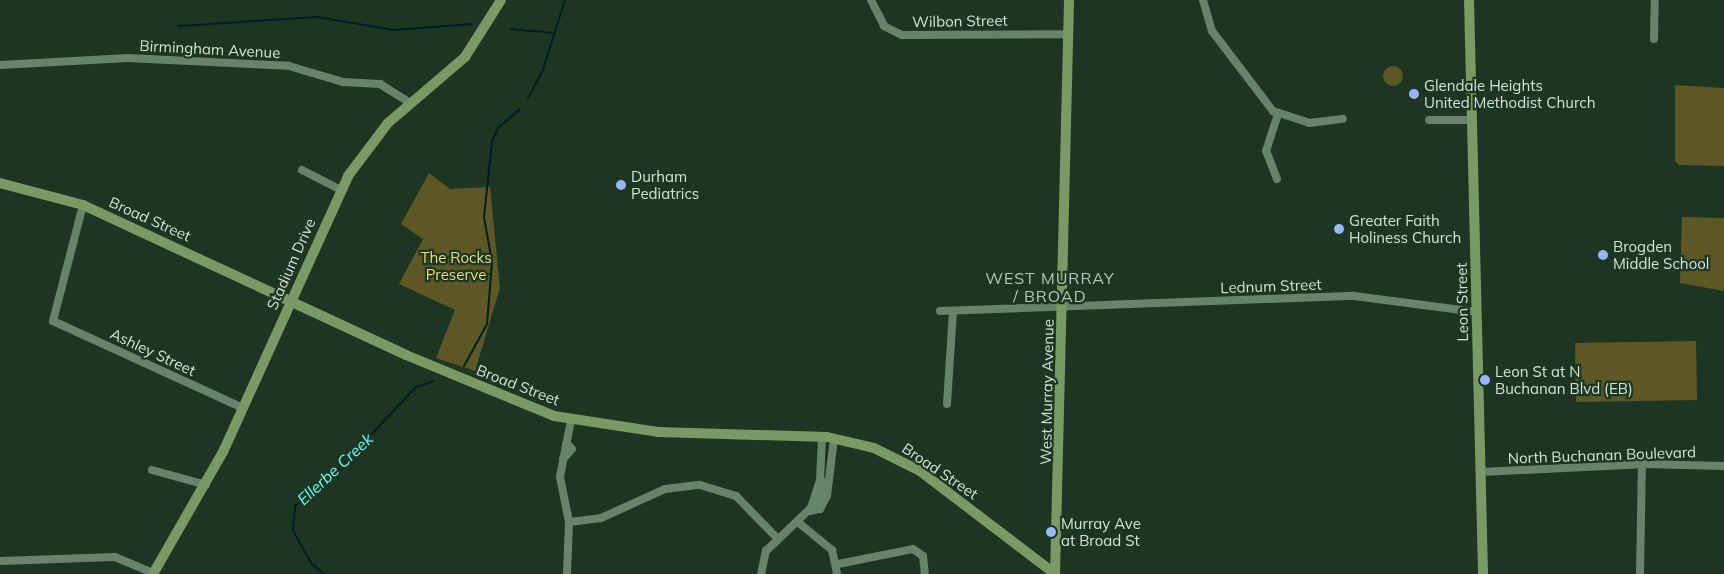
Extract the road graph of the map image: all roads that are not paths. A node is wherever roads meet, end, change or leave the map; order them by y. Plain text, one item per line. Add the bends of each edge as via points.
1 (501, 0) edge
2 (871, 0) edge
3 (1069, 0) edge
4 (1203, 0) edge
5 (1469, 0) edge
6 (1655, 0) edge
7 (1069, 34) junction
8 (1654, 39) dead end
9 (0, 66) edge
10 (410, 103) junction
11 (1278, 115) junction
12 (1343, 119) dead end
13 (1429, 120) dead end
14 (1472, 120) junction
15 (302, 170) dead end
16 (1277, 180) dead end
17 (0, 183) edge
18 (341, 190) junction
19 (83, 206) junction
20 (290, 303) junction
21 (1064, 307) junction
22 (940, 311) dead end
23 (954, 311) junction
24 (1477, 312) junction
25 (947, 404) dead end
26 (243, 408) junction
27 (571, 420) junction
28 (822, 437) junction
29 (834, 438) junction
30 (1642, 464) junction
31 (1724, 466) edge
32 (152, 470) dead end
33 (1481, 472) junction
34 (820, 480) junction
35 (828, 482) junction
36 (206, 484) junction
37 (824, 494) junction
38 (810, 511) junction
39 (569, 522) junction
40 (799, 523) junction
41 (778, 539) junction
42 (0, 561) edge
43 (838, 564) junction
44 (153, 574) edge
45 (567, 574) edge
46 (761, 574) edge
47 (837, 574) edge
48 (925, 574) edge
49 (1055, 574) edge
50 (1483, 574) edge
51 (1640, 574) edge

1 - 10 street, Stadium Drive via 465,57
2 - 7 street, Wilbon Street via 884,26 902,35
3 - 7 street, West Murray Avenue
4 - 11 street via 1212,31
5 - 14 street, Leon Street
6 - 8 street
7 - 21 street, West Murray Avenue
9 - 10 street, Birmingham Avenue via 128,58 289,66 343,82 380,84
10 - 18 street, Stadium Drive via 370,144
11 - 12 street via 1318,124
11 - 16 street via 1266,151
13 - 14 street
14 - 24 street, Leon Street
15 - 18 street
17 - 19 street, Broad Street
18 - 20 street, Stadium Drive
19 - 20 street, Broad Street
19 - 26 street, Ashley Street via 53,321
20 - 26 street, Stadium Drive
20 - 27 street, Broad Street via 459,379 529,408
21 - 23 street, Lednum Street
21 - 24 street, Lednum Street via 1354,296
21 - 49 street, West Murray Avenue
22 - 23 street, Lednum Street
23 - 25 street
24 - 33 street, Leon Street
26 - 36 street, Stadium Drive
27 - 28 street, Broad Street via 658,432
27 - 39 street via 560,484
28 - 29 street, Broad Street
28 - 34 street
29 - 35 street
29 - 49 street, Broad Street via 874,448 908,464
30 - 31 street, North Buchanan Boulevard
30 - 33 street, North Buchanan Boulevard
30 - 51 street
32 - 36 street
33 - 50 street, Leon Street
34 - 35 street
34 - 37 street
34 - 38 street
35 - 37 street
36 - 44 street, Stadium Drive
37 - 38 street via 820,508
38 - 40 street
39 - 41 street via 601,518 665,489 700,485 736,496
39 - 45 street
40 - 41 street
40 - 43 street via 832,550
41 - 46 street via 764,556
42 - 44 street via 115,558
43 - 47 street
43 - 48 street via 913,549 923,556

